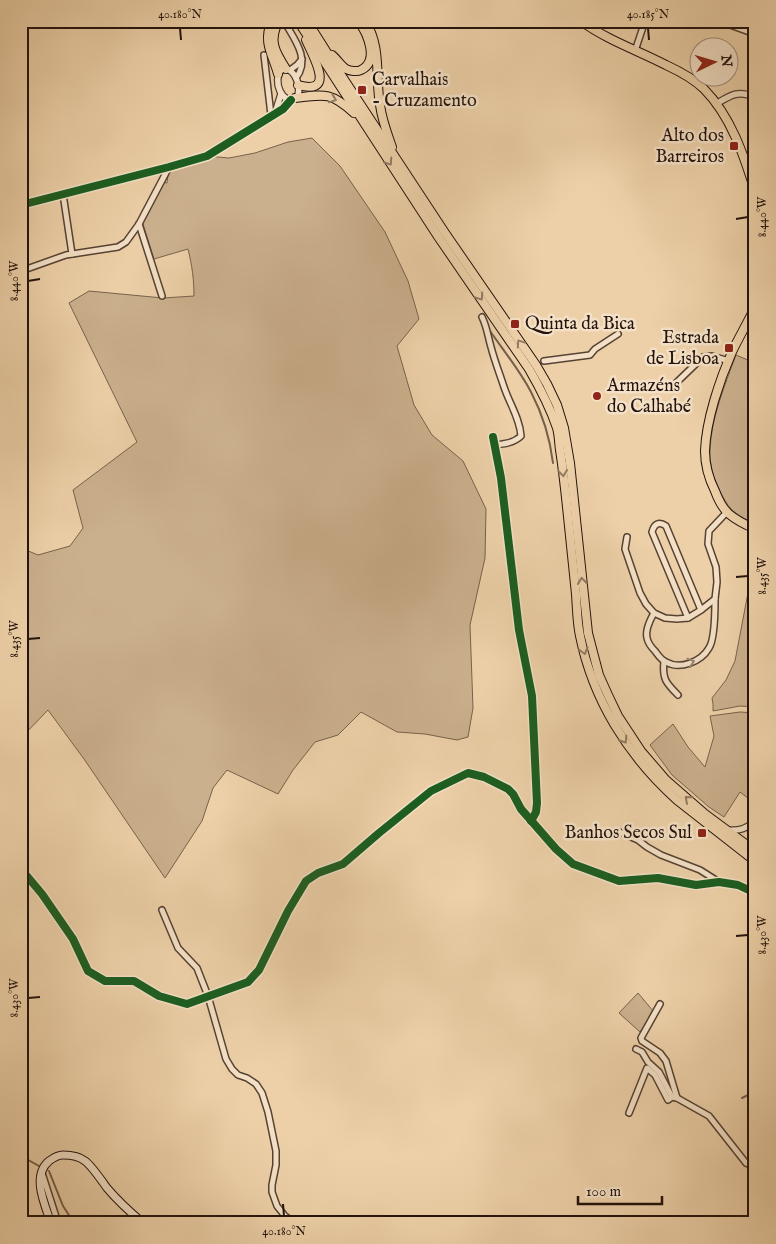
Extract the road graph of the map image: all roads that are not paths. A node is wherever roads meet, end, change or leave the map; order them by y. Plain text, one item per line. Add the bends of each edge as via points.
1 (272, 21) edge
2 (284, 21) edge
3 (358, 21) edge
4 (365, 21) edge
5 (581, 21) edge
6 (645, 21) edge
7 (719, 21) edge
8 (278, 22) edge
9 (302, 22) edge
10 (755, 34) edge
11 (326, 50) junction
12 (635, 51) junction
13 (264, 55) dead end
14 (302, 58) junction
15 (288, 69) junction
16 (278, 74) junction
17 (297, 82) junction
18 (281, 94) junction
19 (755, 97) edge
20 (293, 99) junction
21 (716, 104) junction
22 (273, 114) junction
23 (363, 121) junction
24 (396, 158) junction
25 (169, 167) junction
26 (755, 191) edge
27 (63, 194) junction
28 (21, 205) edge
29 (139, 224) junction
30 (72, 254) junction
31 (21, 271) edge
32 (162, 296) dead end
33 (755, 308) edge
34 (482, 317) dead end
35 (618, 334) dead end
36 (544, 361) dead end
37 (729, 361) junction
38 (675, 384) dead end
39 (493, 437) dead end
40 (494, 445) junction
41 (727, 512) junction
42 (755, 529) edge
43 (627, 537) dead end
44 (715, 599) junction
45 (701, 610) junction
46 (654, 613) junction
47 (688, 618) junction
48 (664, 662) junction
49 (678, 695) dead end
50 (755, 804) edge
51 (531, 821) junction
52 (755, 822) edge
53 (725, 830) junction
54 (617, 832) dead end
55 (755, 852) edge
56 (755, 861) edge
57 (21, 869) edge
58 (719, 882) junction
59 (755, 892) edge
60 (162, 910) dead end
61 (208, 996) junction
62 (660, 1004) dead end
63 (636, 1048) dead end
64 (674, 1098) junction
65 (629, 1113) dead end
66 (755, 1167) edge
67 (42, 1173) junction
68 (51, 1223) edge
69 (58, 1223) edge
70 (143, 1223) edge
71 (296, 1223) edge

1 - 16 main road via 268,48
2 - 14 street
3 - 11 main road via 368,36 368,65 362,70 351,71
4 - 24 main road via 375,42 380,105
5 - 12 main road
6 - 12 street
7 - 10 street
8 - 15 main road via 273,44
9 - 11 main road
9 - 17 main road via 320,79 314,87
9 - 23 main road
11 - 24 main road
12 - 21 main road via 691,79
13 - 22 street
14 - 15 street
14 - 17 street
15 - 16 street via 282,69
15 - 17 street
16 - 18 street
17 - 20 street via 298,95
18 - 20 street
18 - 22 street
19 - 21 street via 734,94
20 - 22 street
20 -> 23 main road via 319,95 333,97
21 - 26 main road via 738,145
22 - 25 street via 207,156
23 -> 56 main road via 529,369 550,407 562,464 580,635 591,677 611,720 635,756 676,800
53 -> 24 main road via 666,780 641,751 618,716 599,675 588,633 570,463 557,406 536,366
25 - 27 street
25 - 29 street
27 - 28 street
27 - 30 street
29 - 30 street via 126,242 118,246
29 - 32 street
30 - 31 street
33 - 37 main road
34 - 40 street via 521,433 517,439
35 - 36 street via 590,355
37 - 38 street via 703,357
37 - 41 main road via 714,399 705,450 710,482
39 - 40 street
40 - 51 street via 501,478 519,630 532,696 537,804
41 - 42 main road
41 - 44 street via 709,531 708,544 716,567
43 - 46 street via 625,549 640,594
44 - 45 street
48 -> 44 street via 686,665 704,655 710,647
45 - 47 street
45 - 47 street via 666,526 657,524 652,532
46 - 47 street via 665,618
46 - 48 street via 647,638
48 - 49 street via 662,673 666,683
50 - 52 street
51 - 58 street via 573,864 619,881 658,878 696,885
51 - 61 street via 508,789 484,777 468,773 431,792 343,864 306,880 259,970 248,982
52 - 53 street via 738,831
53 - 55 main road
54 - 58 street
57 - 61 street via 73,939 88,970 104,981 134,981 159,996 187,1004
58 - 59 street
60 - 61 street via 178,948 196,968
61 - 71 street via 226,1059 238,1075 248,1078 262,1093 276,1151 272,1192 277,1206
62 - 64 street via 641,1038 666,1060
63 - 64 street via 660,1072
64 - 65 street via 668,1100 655,1075 647,1068
64 - 66 street via 709,1116 746,1163
67 - 68 main road via 40,1186
67 - 69 street
67 - 70 main road via 45,1165 59,1155 85,1160 109,1190

